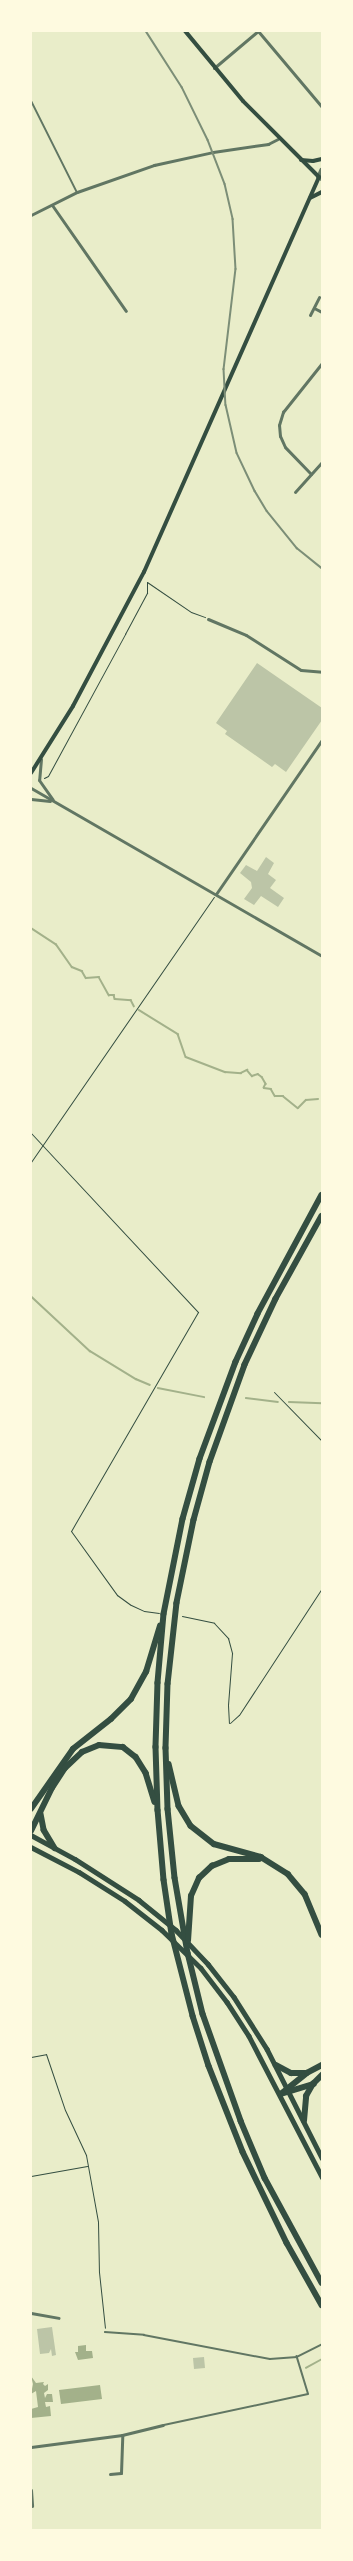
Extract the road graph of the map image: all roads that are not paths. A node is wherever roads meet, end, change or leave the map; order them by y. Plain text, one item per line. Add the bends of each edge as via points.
1 (186, 31) edge
2 (258, 31) edge
3 (214, 68) junction
4 (31, 100) edge
5 (322, 107) edge
6 (278, 139) junction
7 (322, 159) edge
8 (301, 160) junction
9 (322, 170) edge
10 (321, 178) edge
11 (77, 192) junction
12 (322, 192) edge
13 (310, 198) junction
14 (52, 204) junction
15 (31, 215) edge
16 (319, 297) dead end
17 (314, 308) junction
18 (126, 311) dead end
19 (322, 312) edge
20 (310, 315) dead end
21 (322, 363) edge
22 (322, 462) edge
23 (311, 474) junction
24 (295, 492) dead end
25 (208, 619) road end
26 (322, 672) edge
27 (322, 740) edge
28 (41, 759) junction
29 (31, 773) edge
30 (31, 788) edge
31 (31, 799) edge
32 (54, 802) junction
33 (216, 894) junction
34 (322, 956) edge
35 (322, 1194) edge
36 (322, 1216) edge
37 (164, 1614) junction
38 (166, 1748) junction
39 (31, 1808) edge
40 (158, 1810) junction
41 (41, 1812) junction
42 (31, 1831) edge
43 (31, 1835) edge
44 (31, 1847) edge
45 (55, 1848) junction
46 (269, 1861) junction
47 (322, 1935) edge
48 (188, 1953) junction
49 (276, 2064) junction
50 (322, 2065) edge
51 (307, 2073) junction
52 (322, 2075) edge
53 (313, 2084) junction
54 (289, 2090) junction
55 (281, 2094) junction
56 (304, 2121) junction
57 (322, 2158) edge
58 (322, 2177) edge
59 (322, 2283) edge
60 (321, 2303) edge
61 (31, 2313) edge
62 (59, 2318) dead end
63 (105, 2332) road end
64 (322, 2344) edge
65 (297, 2357) junction
66 (163, 2426) joint
67 (122, 2435) junction
68 (31, 2447) edge
69 (110, 2474) dead end
70 (31, 2490) edge
71 (32, 2506) dead end

1 - 3 main road
2 - 3 street
2 - 5 street
3 - 6 main road
4 - 11 lane
6 - 8 main road
6 - 11 street via 268,144 213,152 154,165
7 - 8 main road
8 - 10 main road
9 - 10 street
10 - 13 main road
11 - 14 street
12 - 13 main road
13 - 28 main road via 144,572 117,627
14 - 15 street
14 - 18 street
16 - 17 street
17 - 19 street
17 - 20 street
21 - 23 street via 283,412 278,425 286,447
22 - 23 street
23 - 24 street
25 - 26 street via 246,635 301,670
27 - 33 street
28 - 29 main road
28 - 32 street via 39,780
30 - 32 street
31 - 32 street
32 - 33 street
33 - 34 street
35 - 37 highway via 266,1296 221,1399 183,1519
36 - 38 highway via 282,1287 245,1365 210,1462 194,1520 177,1603 168,1684
37 - 39 highway via 141,1683 131,1699 120,1712 68,1754
37 - 40 highway via 156,1718
38 - 46 highway via 179,1806 191,1826 214,1844
38 - 48 highway via 171,1845
40 - 41 highway via 142,1763 131,1751 106,1744 87,1749 72,1760 52,1788
40 - 60 highway via 172,1934 209,2066 255,2179
41 - 42 highway
41 - 45 highway via 44,1830
43 - 45 main road
44 - 55 main road via 97,1883 140,1912 185,1951 227,2002
45 - 49 main road via 139,1900 181,1936 234,1997
46 - 47 highway via 288,1874 300,1888 309,1901
46 - 48 highway via 251,1858 229,1859 212,1866 199,1878 191,1896
48 - 59 highway via 206,2021 241,2121 265,2178
49 - 51 highway via 290,2073
49 - 54 main road
50 - 51 highway
51 - 54 highway
52 - 53 highway
53 - 54 highway
53 - 56 highway via 306,2096
54 - 55 highway
54 - 56 main road
55 - 58 main road
56 - 57 main road
61 - 62 street
63 - 65 lane via 144,2335 261,2358
64 - 65 lane
65 - 66 lane via 308,2394
66 - 67 street
67 - 68 street
67 - 69 street via 121,2474
70 - 71 street

